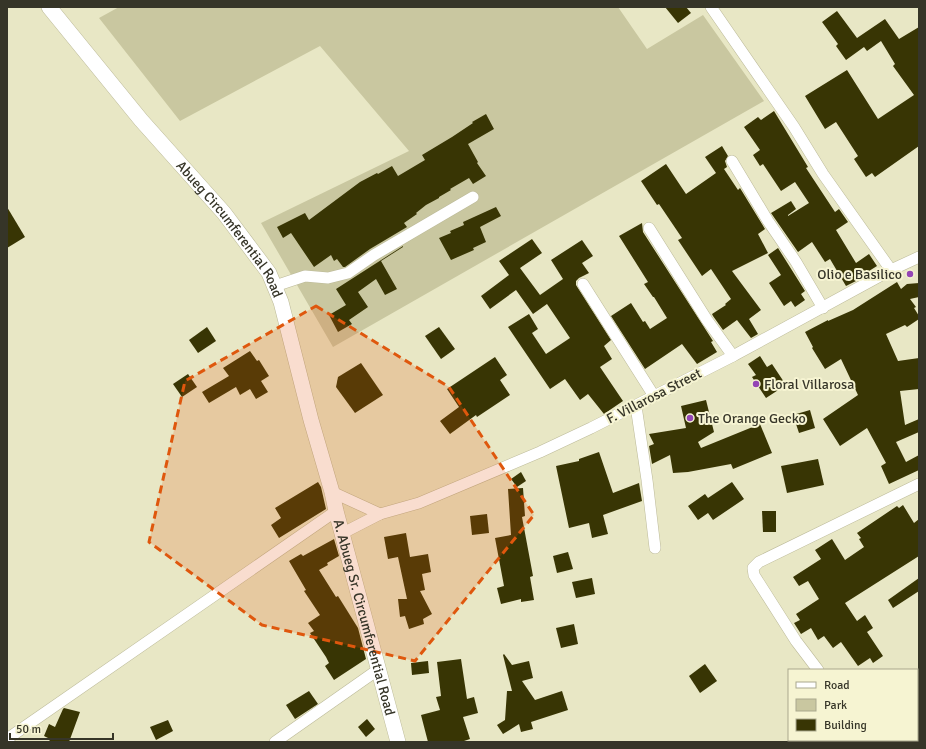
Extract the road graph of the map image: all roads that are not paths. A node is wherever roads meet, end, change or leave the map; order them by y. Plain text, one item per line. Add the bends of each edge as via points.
1 (49, 7) edge
2 (711, 7) edge
3 (732, 160) dead end
4 (474, 197) dead end
5 (649, 228) dead end
6 (919, 257) edge
7 (891, 270) junction
8 (584, 284) dead end
9 (275, 286) junction
10 (823, 308) junction
11 (733, 356) junction
12 (654, 396) junction
13 (636, 406) junction
14 (919, 484) edge
15 (332, 492) junction
16 (336, 511) junction
17 (380, 514) junction
18 (343, 533) junction
19 (655, 548) dead end
20 (379, 669) junction
21 (817, 669) edge
22 (7, 739) edge
23 (275, 742) edge
24 (398, 742) edge

1 - 9 street, Abueg Circumferential Road via 141,120 224,213 263,264
2 - 7 street
3 - 10 street
4 - 9 street via 348,273 328,278 305,276
5 - 11 street
6 - 7 street, F. Villarosa Street
7 - 10 street, F. Villarosa Street
8 - 12 street
9 - 15 street, Abueg Circumferential Road
10 - 11 street, F. Villarosa Street
11 - 12 street, F. Villarosa Street
12 - 13 street, F. Villarosa Street
13 - 17 street, F. Villarosa Street via 540,452 419,503
13 - 19 street
14 - 21 street via 760,562 753,568 754,575
15 - 16 street, A. Abueg Sr. Circumferential Road
15 - 17 street
16 - 18 street, A. Abueg Sr. Circumferential Road
16 - 22 street
17 - 18 street, F. Villarosa Street
18 - 20 street, A. Abueg Sr. Circumferential Road
20 - 23 street
20 - 24 street, A. Abueg Sr. Circumferential Road

